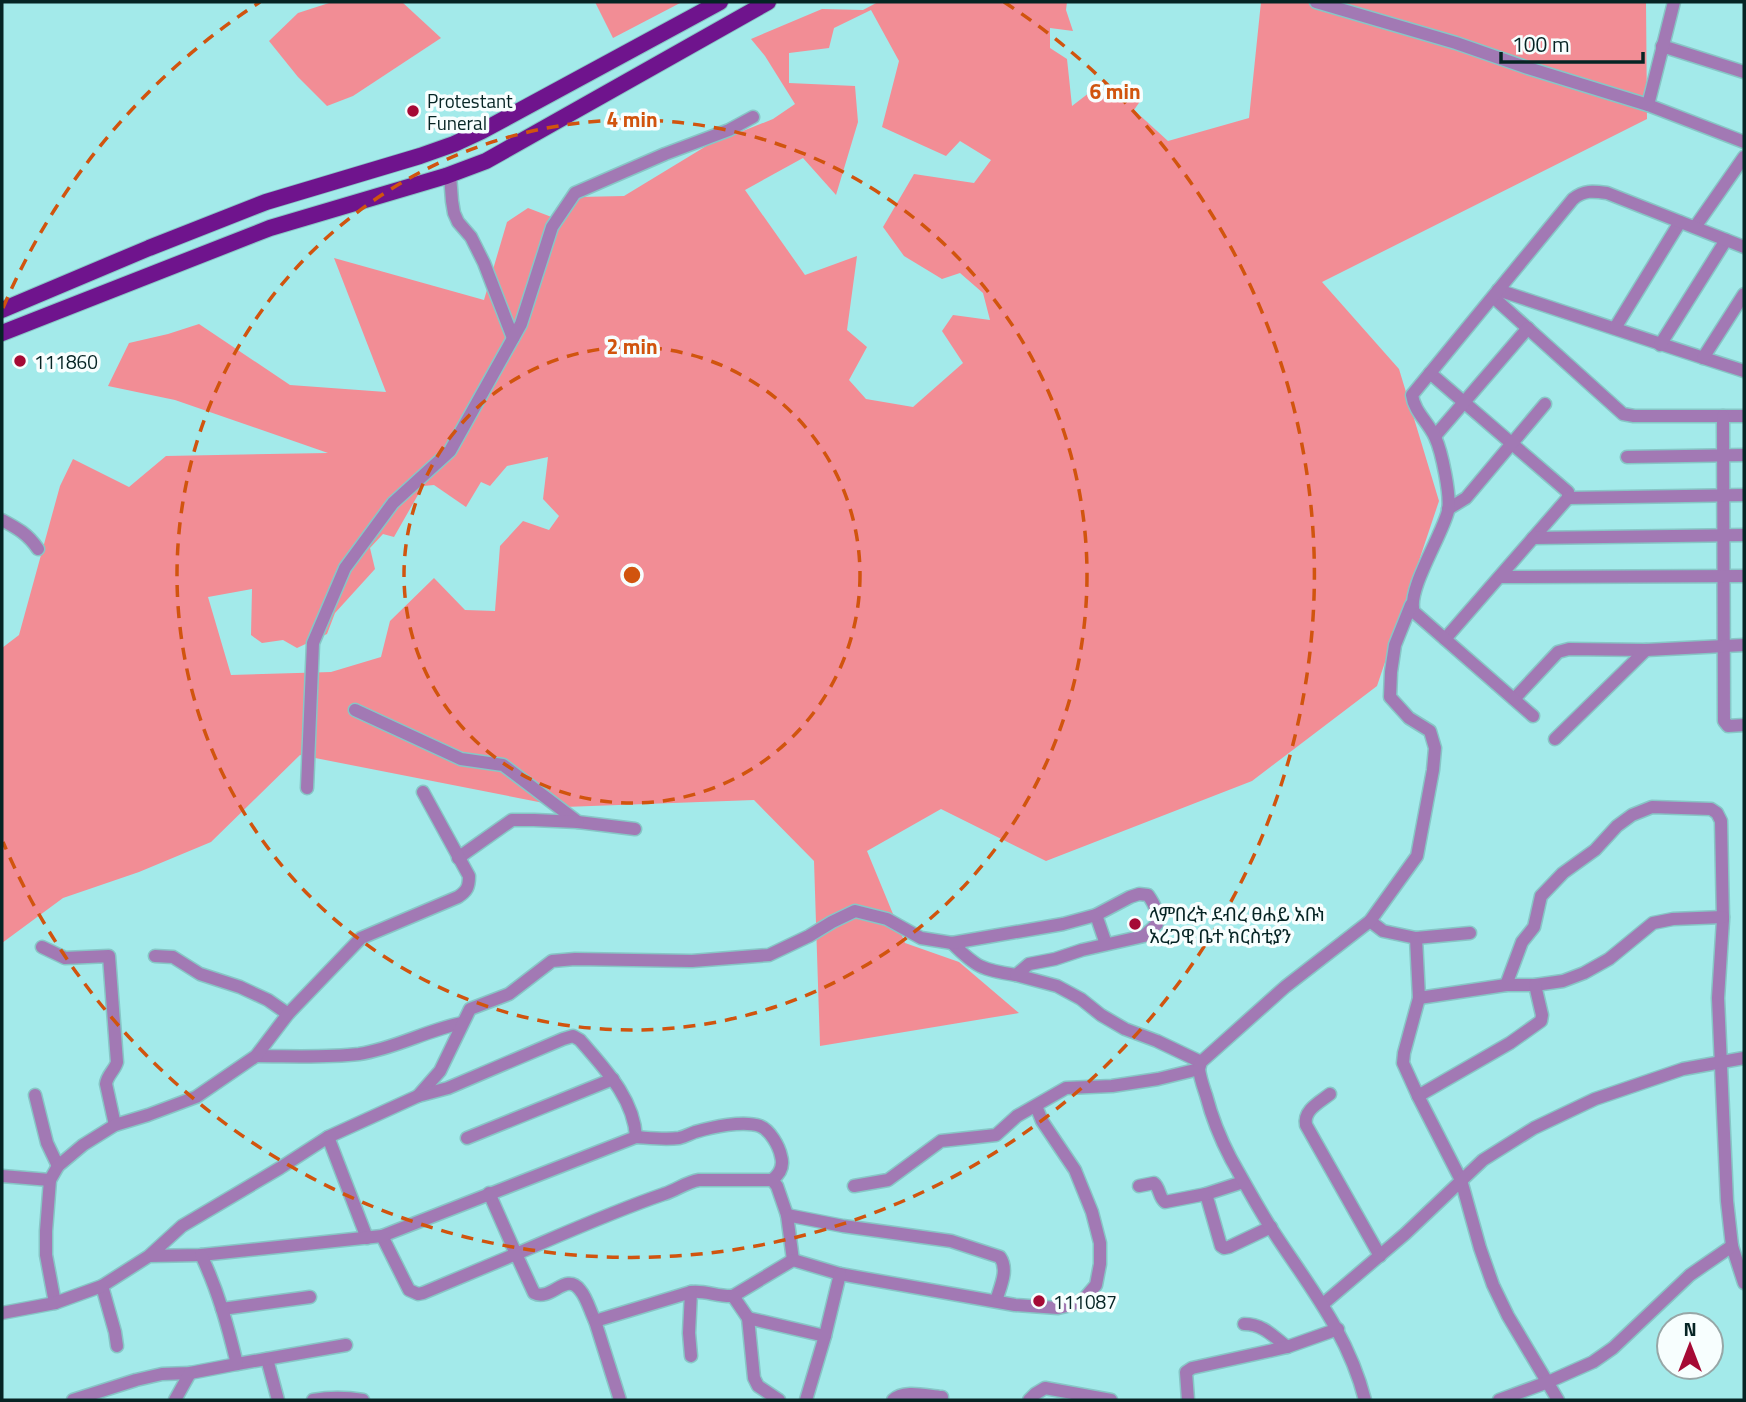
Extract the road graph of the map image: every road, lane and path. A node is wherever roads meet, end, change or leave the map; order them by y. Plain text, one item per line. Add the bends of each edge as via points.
1 (720, 2) edge
2 (729, 2) edge
3 (768, 2) edge
4 (1316, 2) edge
5 (1674, 2) edge
6 (739, 18) junction
7 (1662, 46) junction
8 (633, 48) junction
9 (646, 71) junction
10 (1744, 72) edge
11 (1648, 104) junction
12 (753, 117) dead end
13 (1744, 142) edge
14 (1744, 157) edge
15 (450, 175) junction
16 (1680, 222) junction
17 (1695, 227) junction
18 (1738, 241) edge
19 (1495, 294) junction
20 (1744, 294) edge
21 (2, 310) edge
22 (1528, 328) junction
23 (1615, 328) junction
24 (2, 333) edge
25 (513, 338) junction
26 (1660, 345) junction
27 (1703, 358) junction
28 (1744, 371) edge
29 (1430, 373) junction
30 (1464, 402) junction
31 (1545, 404) dead end
32 (1723, 416) junction
33 (1744, 416) edge
34 (1435, 436) junction
35 (1512, 443) junction
36 (1744, 455) edge
37 (1723, 456) junction
38 (1627, 457) dead end
39 (1723, 495) junction
40 (1744, 495) edge
41 (1568, 498) junction
42 (1448, 509) junction
43 (2, 520) edge
44 (1724, 535) junction
45 (1744, 535) edge
46 (1533, 538) junction
47 (38, 549) dead end
48 (1724, 576) junction
49 (1744, 576) edge
50 (1500, 577) junction
51 (1411, 605) junction
52 (1445, 639) junction
53 (1724, 645) junction
54 (1744, 645) edge
55 (1646, 650) junction
56 (1514, 699) junction
57 (355, 710) dead end
58 (1533, 716) dead end
59 (1744, 726) edge
60 (1555, 739) dead end
61 (307, 788) dead end
62 (423, 792) dead end
63 (578, 822) junction
64 (635, 829) dead end
65 (458, 858) junction
66 (1096, 915) junction
67 (1723, 916) junction
68 (1370, 921) junction
69 (1470, 933) dead end
70 (1416, 938) junction
71 (952, 943) junction
72 (1106, 944) junction
73 (42, 947) dead end
74 (155, 956) dead end
75 (1016, 975) junction
76 (1506, 985) junction
77 (1535, 985) junction
78 (1419, 998) junction
79 (288, 1014) junction
80 (462, 1023) junction
81 (256, 1056) junction
82 (1744, 1058) edge
83 (1722, 1063) junction
84 (1200, 1065) junction
85 (613, 1079) junction
86 (1330, 1094) dead end
87 (35, 1095) dead end
88 (418, 1096) junction
89 (1418, 1096) junction
90 (1036, 1106) junction
91 (115, 1125) junction
92 (328, 1137) junction
93 (636, 1137) junction
94 (467, 1138) dead end
95 (58, 1166) junction
96 (2, 1176) edge
97 (50, 1180) junction
98 (772, 1180) junction
99 (1461, 1180) junction
100 (1243, 1182) junction
101 (854, 1186) dead end
102 (1139, 1186) dead end
103 (489, 1193) junction
104 (1206, 1195) junction
105 (787, 1215) junction
106 (1271, 1227) junction
107 (382, 1236) junction
108 (367, 1238) junction
109 (1732, 1246) junction
110 (516, 1254) junction
111 (201, 1255) junction
112 (149, 1256) junction
113 (1380, 1256) junction
114 (793, 1260) junction
115 (840, 1274) junction
116 (1744, 1283) edge
117 (102, 1286) junction
118 (691, 1292) junction
119 (733, 1296) junction
120 (310, 1297) dead end
121 (996, 1301) junction
122 (55, 1303) junction
123 (1323, 1304) junction
124 (222, 1309) junction
125 (2, 1313) edge
126 (748, 1318) junction
127 (594, 1321) junction
128 (1244, 1324) dead end
129 (1338, 1329) junction
130 (825, 1336) junction
131 (346, 1345) dead end
132 (117, 1346) dead end
133 (1287, 1347) junction
134 (691, 1356) dead end
135 (267, 1359) junction
136 (237, 1364) junction
137 (190, 1373) junction
138 (1548, 1382) junction
139 (942, 1397) dead end
140 (330, 1399) edge
141 (73, 1400) edge
142 (174, 1400) edge
143 (278, 1400) edge
144 (313, 1400) edge
145 (363, 1400) edge
146 (620, 1400) edge
147 (779, 1400) edge
148 (806, 1400) edge
149 (893, 1400) edge
150 (1029, 1400) edge
151 (1111, 1400) edge
152 (1188, 1400) edge
153 (1365, 1400) edge
154 (1499, 1400) edge
155 (1558, 1400) edge

1 - 8 main road
2 - 6 main road
3 - 6 main road
4 - 11 street
5 - 7 street
6 - 9 main road
7 - 10 street
7 - 11 street
8 - 9 main road
8 - 21 main road via 454,144 266,202
9 - 15 main road via 501,154
11 - 13 street
12 - 25 street via 575,193 552,227
14 - 17 street
15 - 24 main road via 270,228
15 - 25 street via 454,213 484,263
16 - 17 street
16 - 19 street via 1607,193 1580,193
16 - 23 street
17 - 18 street
18 - 26 street
19 - 22 street
19 - 23 street
19 - 29 street
20 - 27 street
22 - 30 street
22 - 32 street via 1623,414
23 - 26 street
25 - 61 street via 450,452 393,503 345,568 313,643
26 - 27 street
27 - 28 street
29 - 30 street
29 - 34 street via 1412,395
30 - 34 street
30 - 35 street
31 - 35 street
32 - 33 street
32 - 37 street
34 - 42 street via 1445,467
35 - 41 street via 1568,492
35 - 42 street via 1466,498
36 - 37 street
37 - 38 street
37 - 39 street
39 - 40 street
39 - 41 street
39 - 44 street
41 - 46 street
42 - 51 street
43 - 47 street via 21,530
44 - 45 street
44 - 46 street
44 - 48 street
46 - 50 street
48 - 49 street
48 - 50 street
48 - 53 street
50 - 52 street
51 - 52 street
51 - 68 street via 1395,645 1390,697 1409,718 1430,731 1435,748 1433,770 1417,856
52 - 56 street
53 - 54 street
53 - 55 street
53 - 59 street via 1724,721 1728,726
55 - 56 street via 1558,652
55 - 60 street
56 - 58 street
57 - 63 street via 461,759 503,765
62 - 65 street
63 - 64 street
63 - 65 street via 512,820
65 - 79 street via 469,876 466,892 361,938
66 - 71 street
66 - 72 street
66 - 72 street via 1139,894 1148,895 1158,915 1157,924 1143,936
67 - 76 street via 1721,821 1717,813 1652,807 1617,826 1548,887
67 - 77 street via 1653,923 1609,960 1563,981
67 - 83 street via 1718,999
68 - 70 street via 1383,931
68 - 84 street via 1285,987
69 - 70 street
70 - 78 street
71 - 75 street via 989,971
71 - 80 street via 921,938 887,919 855,911 769,955 692,961 552,961 509,994 470,1009
72 - 75 street via 1029,964
73 - 91 street via 65,958 109,956 117,1062 106,1084
74 - 79 street via 173,957 200,974 268,1000
75 - 84 street via 1057,986 1125,1029
76 - 77 street
76 - 78 street
77 - 89 street via 1541,1021
78 - 89 street via 1403,1063
79 - 81 street
80 - 81 street via 360,1054
80 - 88 street via 440,1071
81 - 91 street via 196,1097
82 - 83 street
83 - 99 street via 1683,1069 1570,1109 1483,1160
83 - 109 street
84 - 90 street via 1158,1079 1066,1088
84 - 100 street via 1213,1122
85 - 88 street via 573,1036
85 - 93 street via 627,1103
85 - 94 street
86 - 113 street via 1307,1112 1306,1125
87 - 95 street
88 - 92 street
89 - 99 street
90 - 101 street via 996,1135 940,1140 888,1180
90 - 121 street via 1075,1170 1092,1212 1100,1243 1096,1285 1084,1299 1058,1308
91 - 95 street
92 - 108 street
92 - 112 street via 182,1226
93 - 98 street via 674,1138 723,1126 761,1126 781,1154 781,1170
93 - 103 street
95 - 97 street
96 - 97 street
97 - 122 street via 46,1255
98 - 105 street
98 - 110 street via 689,1181
99 - 113 street
99 - 138 street via 1493,1285
100 - 104 street
100 - 106 street
102 - 104 street via 1154,1183 1165,1202
103 - 107 street
103 - 110 street
104 - 106 street via 1224,1248
105 - 114 street
105 - 121 street via 951,1241 1000,1257 1004,1270
106 - 123 street
107 - 108 street
107 - 110 street via 409,1290 418,1294
108 - 111 street
109 - 116 street
109 - 138 street via 1690,1275 1614,1348
110 - 127 street via 534,1293 544,1296 563,1284 576,1285
111 - 112 street
111 - 124 street
112 - 117 street
113 - 123 street
114 - 115 street
114 - 119 street
115 - 121 street
115 - 130 street
117 - 122 street
117 - 132 street
118 - 119 street
118 - 127 street
118 - 134 street
119 - 126 street
120 - 124 street
122 - 125 street
123 - 129 street
124 - 136 street
126 - 130 street
126 - 147 street via 754,1378
127 - 146 street
128 - 133 street via 1261,1327
129 - 133 street
129 - 153 street
130 - 148 street
131 - 135 street
133 - 152 street via 1192,1368 1186,1372
135 - 136 street
135 - 143 street
136 - 137 street
137 - 141 street via 136,1380
137 - 142 street
138 - 154 street
138 - 155 street
139 - 149 street via 904,1394
140 - 144 street
140 - 145 street
150 - 151 street via 1045,1388

